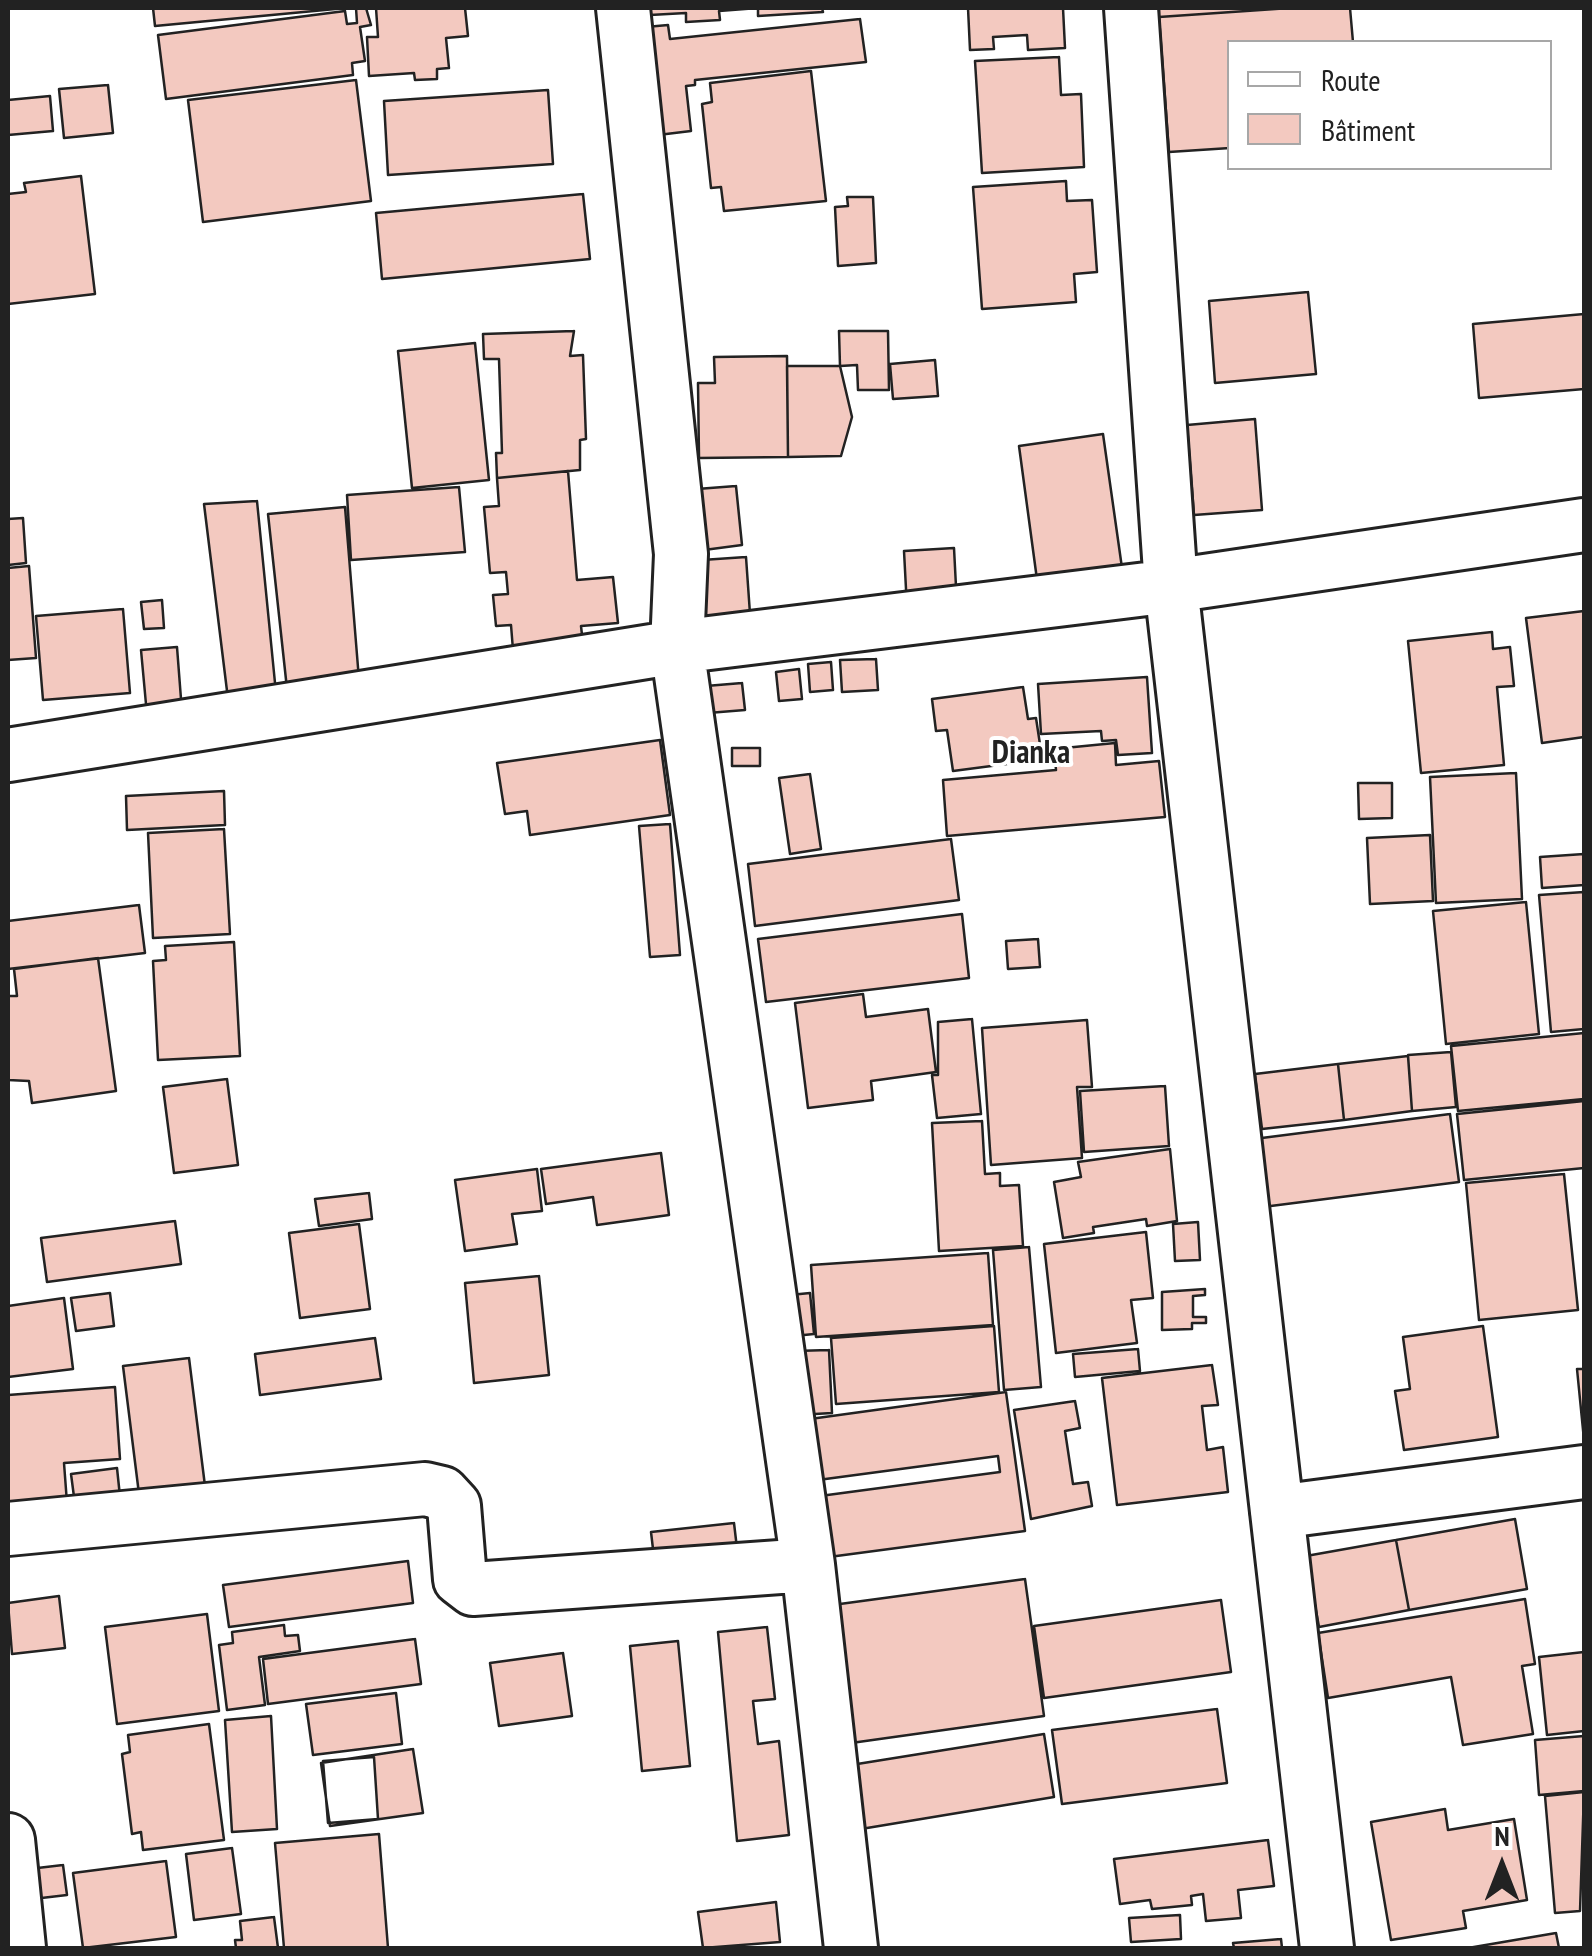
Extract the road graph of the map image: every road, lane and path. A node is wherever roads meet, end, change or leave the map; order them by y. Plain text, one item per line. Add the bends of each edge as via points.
1 (623, 8) edge
2 (1132, 8) edge
3 (1584, 524) edge
4 (1171, 586) junction
5 (677, 647) junction
6 (8, 754) edge
7 (1584, 1472) edge
8 (1277, 1512) junction
9 (8, 1529) edge
10 (808, 1565) junction
11 (8, 1840) edge
12 (19, 1948) edge
13 (851, 1948) edge
14 (1327, 1948) edge

1 - 5 street via 681,554
2 - 4 street
3 - 4 street
4 - 5 street
4 - 8 street
5 - 6 street
5 - 10 street
7 - 8 street
8 - 14 street
9 - 10 street via 425,1489 454,1506 460,1579 473,1589
10 - 13 street
11 - 12 street

